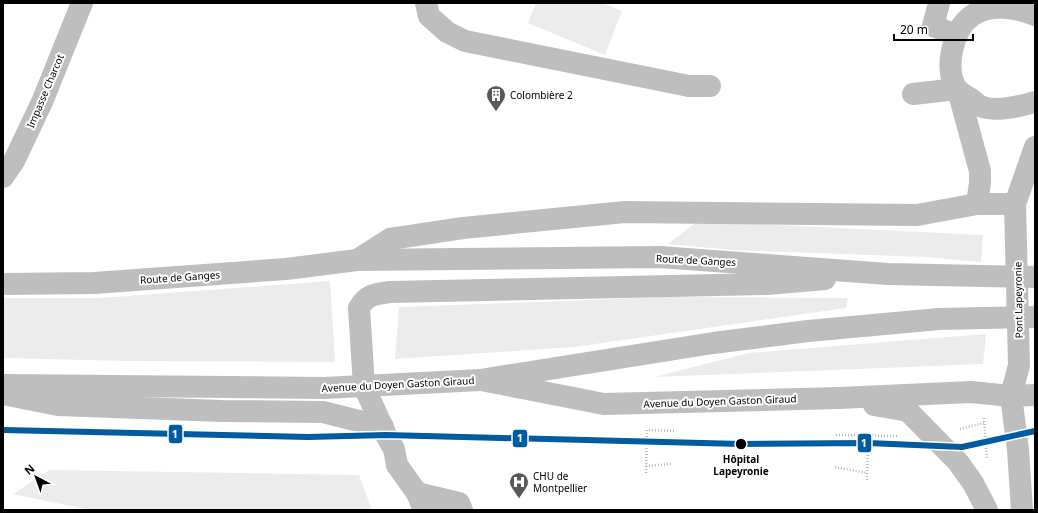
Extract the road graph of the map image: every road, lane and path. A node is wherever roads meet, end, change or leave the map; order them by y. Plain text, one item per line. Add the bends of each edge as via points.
1 (82, 3) edge
2 (426, 3) edge
3 (939, 3) edge
4 (975, 9) edge
5 (1035, 14) edge
6 (956, 35) junction
7 (710, 86) dead end
8 (957, 89) junction
9 (913, 94) dead end
10 (1035, 102) edge
11 (1035, 147) edge
12 (3, 177) edge
13 (977, 204) junction
14 (1015, 204) junction
15 (357, 260) junction
16 (888, 274) junction
17 (1035, 277) edge
18 (3, 284) edge
19 (1035, 318) edge
20 (480, 380) junction
21 (3, 385) edge
22 (364, 386) junction
23 (3, 394) edge
24 (1035, 395) edge
25 (1011, 396) junction
26 (839, 398) junction
27 (984, 416) dead end
28 (383, 427) junction
29 (674, 431) dead end
30 (868, 435) dead end
31 (987, 462) dead end
32 (672, 464) dead end
33 (646, 466) junction
34 (835, 468) dead end
35 (646, 473) dead end
36 (867, 473) junction
37 (867, 480) dead end
38 (422, 506) edge
39 (462, 510) edge
40 (987, 510) edge
41 (1022, 510) edge

1 - 12 main road, Impasse Charcot via 42,102 14,161
2 - 7 main road via 429,16 447,32 465,41 689,86
3 - 6 main road via 933,26
4 - 5 main road via 1012,9
4 - 6 main road
6 - 8 main road via 951,52 952,78
8 - 9 main road
8 - 10 main road via 983,107 1002,109
8 - 13 main road via 980,170
11 - 14 main road
13 - 14 main road, Route de Ganges
13 - 15 main road, Route de Ganges via 917,215 625,212 463,228 390,239
14 - 25 main road, Pont Lapeyronie via 1018,365
15 - 16 main road, Route de Ganges via 660,257
15 - 18 main road, Route de Ganges via 286,269 102,283
16 - 17 main road, Route de Ganges
16 - 22 main road via 767,284 374,294 363,300 359,308
19 - 20 main road via 939,319 808,331 713,343
20 - 22 main road, Avenue du Doyen Gaston Giraud
20 - 26 main road, Avenue du Doyen Gaston Giraud via 604,404
21 - 22 main road, Avenue du Doyen Gaston Giraud via 324,388
22 - 28 main road
23 - 28 main road via 58,405 323,412
24 - 25 main road, Avenue du Doyen Gaston Giraud
25 - 26 main road, Avenue du Doyen Gaston Giraud via 971,392
25 - 41 main road
26 - 40 main road, Avenue du Doyen Gaston Giraud via 908,411 958,462
27 - 31 path
28 - 38 main road via 394,449 397,465
29 - 33 path via 647,430
30 - 36 path
32 - 33 path
33 - 35 path
34 - 36 path
36 - 37 path
38 - 39 main road via 459,503

